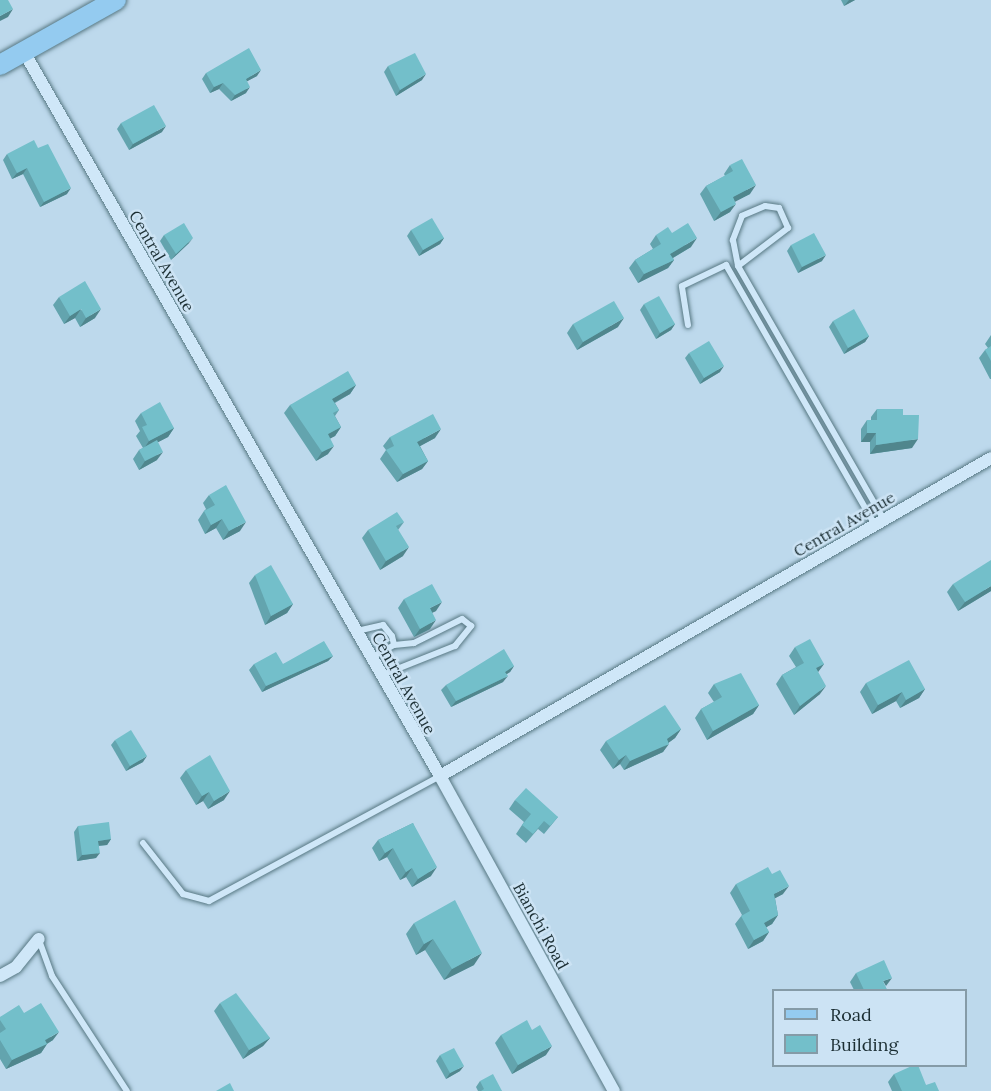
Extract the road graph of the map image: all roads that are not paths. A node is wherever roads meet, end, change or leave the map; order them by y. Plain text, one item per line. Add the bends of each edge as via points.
1 (116, 0) edge
2 (24, 52) junction
3 (0, 65) edge
4 (738, 266) junction
5 (688, 325) dead end
6 (991, 458) edge
7 (880, 523) junction
8 (356, 631) junction
9 (394, 645) junction
10 (371, 658) junction
11 (380, 676) junction
12 (440, 776) junction
13 (143, 843) dead end
14 (39, 939) joint
15 (0, 976) edge
16 (127, 1091) edge
17 (614, 1091) edge

1 - 2 main road
2 - 3 main road
2 - 8 street, Central Avenue
4 - 4 lane via 733,240 742,216 765,206 779,208 788,228
4 - 7 lane
5 - 7 lane via 682,286 726,265
6 - 7 street, Central Avenue
7 - 12 street, Central Avenue
8 - 9 lane via 384,625
8 - 10 street, Central Avenue
9 - 10 lane
9 - 11 lane via 414,643 462,619 471,626 455,646
10 - 11 street, Central Avenue
11 - 12 street, Central Avenue
12 - 13 lane via 209,901 183,894
12 - 17 street, Bianchi Road
14 - 15 street via 16,967
14 - 16 lane via 52,975

